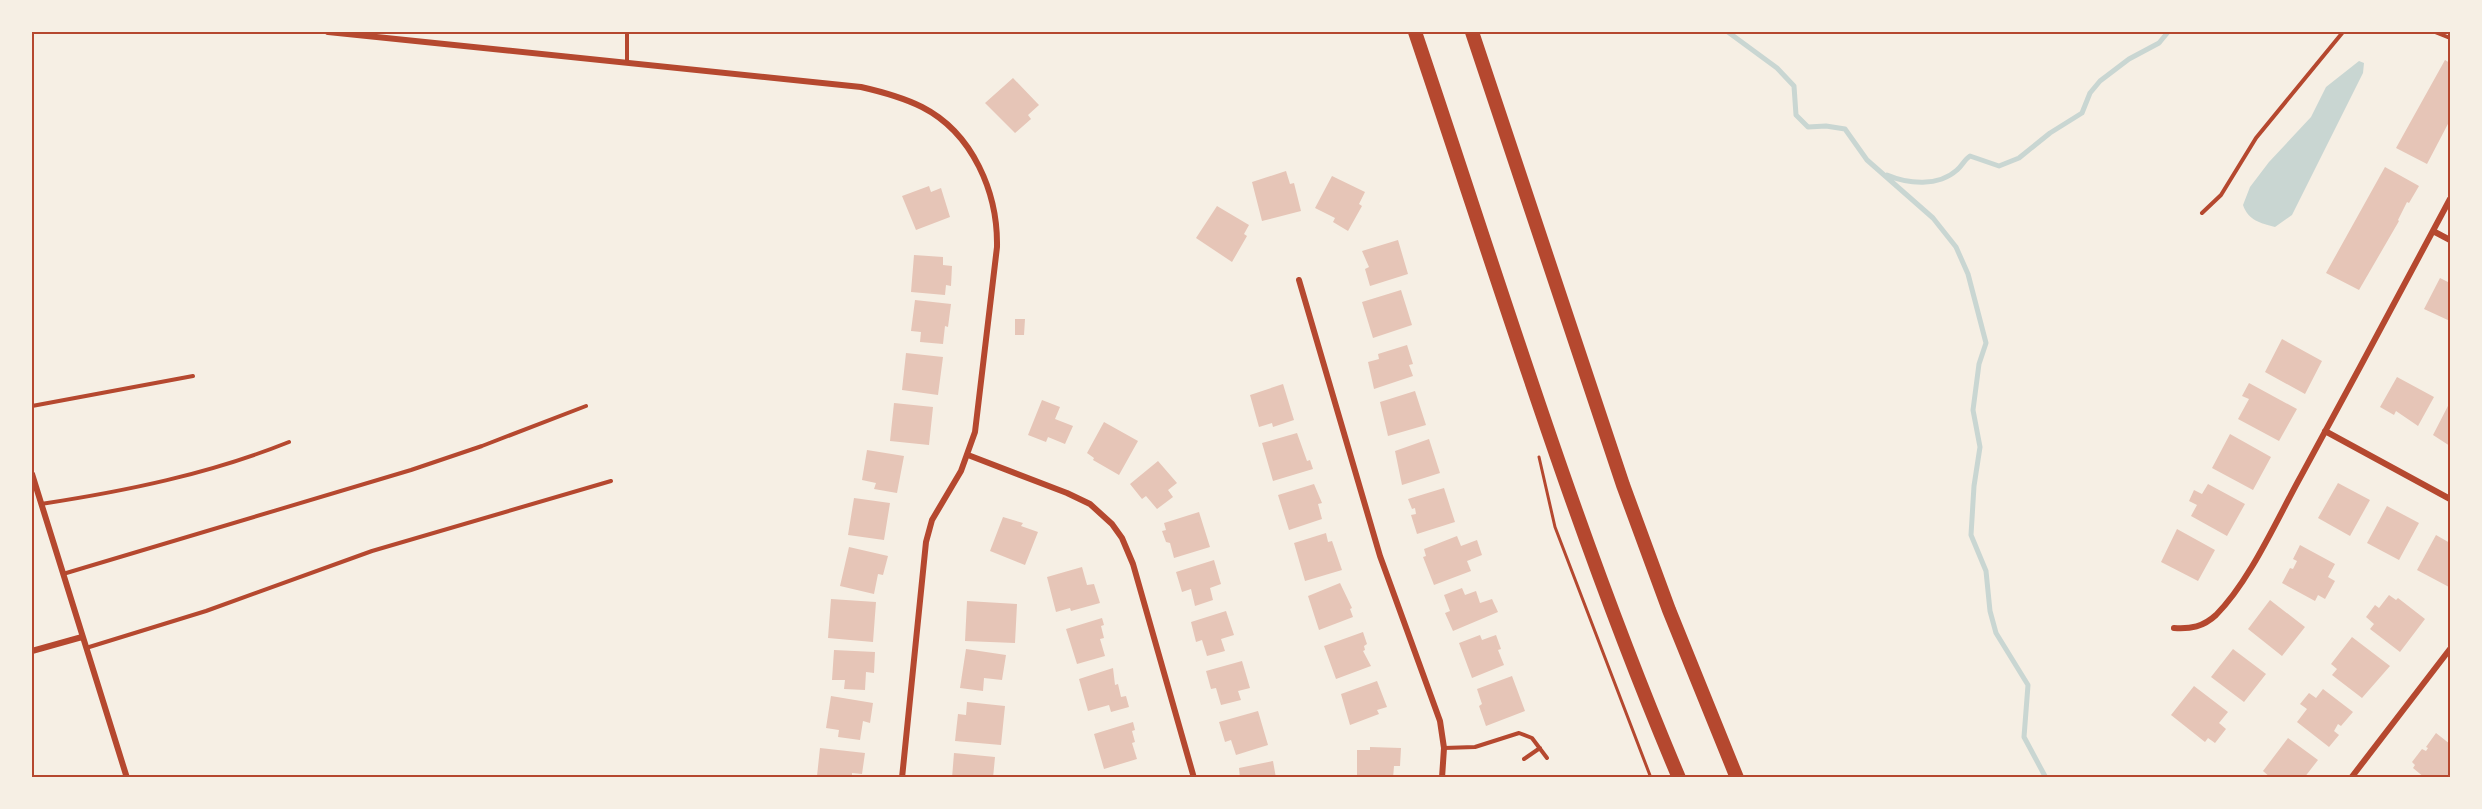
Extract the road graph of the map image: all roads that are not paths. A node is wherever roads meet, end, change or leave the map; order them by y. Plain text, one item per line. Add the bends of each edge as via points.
1 (328, 32) edge
2 (627, 32) edge
3 (1415, 32) edge
4 (1472, 32) edge
5 (2343, 32) edge
6 (2435, 32) edge
7 (2451, 38) edge
8 (627, 63) junction
9 (2451, 199) edge
10 (2202, 213) dead end
11 (2433, 231) junction
12 (2451, 240) edge
13 (1299, 280) dead end
14 (193, 376) dead end
15 (32, 406) edge
16 (586, 406) dead end
17 (2325, 431) junction
18 (290, 442) dead end
19 (968, 455) junction
20 (32, 474) edge
21 (611, 481) dead end
22 (2451, 499) edge
23 (40, 504) junction
24 (62, 574) junction
25 (2174, 628) dead end
26 (82, 637) junction
27 (86, 648) junction
28 (2451, 649) edge
29 (32, 651) edge
30 (1444, 748) junction
31 (1540, 748) junction
32 (1524, 759) dead end
33 (1547, 759) dead end
34 (127, 777) edge
35 (902, 777) edge
36 (1194, 777) edge
37 (1442, 777) edge
38 (1679, 777) edge
39 (1737, 777) edge
40 (2352, 777) edge

1 - 8 street
2 - 8 lane
3 - 38 highway via 1601,578
4 - 39 highway via 1623,485
5 - 10 lane via 2256,138 2221,195
6 - 7 lane
8 - 19 street via 861,87 891,94 925,108 965,145 990,190 998,222 980,404
9 - 11 street
11 - 12 street
11 - 17 street
13 - 30 street via 1380,556 1434,705
14 - 15 lane
16 - 24 lane via 411,470
17 - 22 street
17 - 25 street via 2227,603 2202,626
18 - 23 lane via 200,474
19 - 35 street via 932,520 926,542
19 - 36 street via 1078,497 1099,511 1122,538 1133,564
20 - 23 street
21 - 27 lane via 372,551 206,611
23 - 24 street
24 - 26 street
26 - 27 street
26 - 29 street
27 - 34 street
28 - 40 street
30 - 31 lane via 1475,747 1519,733 1532,738
30 - 37 street
31 - 32 lane
31 - 33 lane

